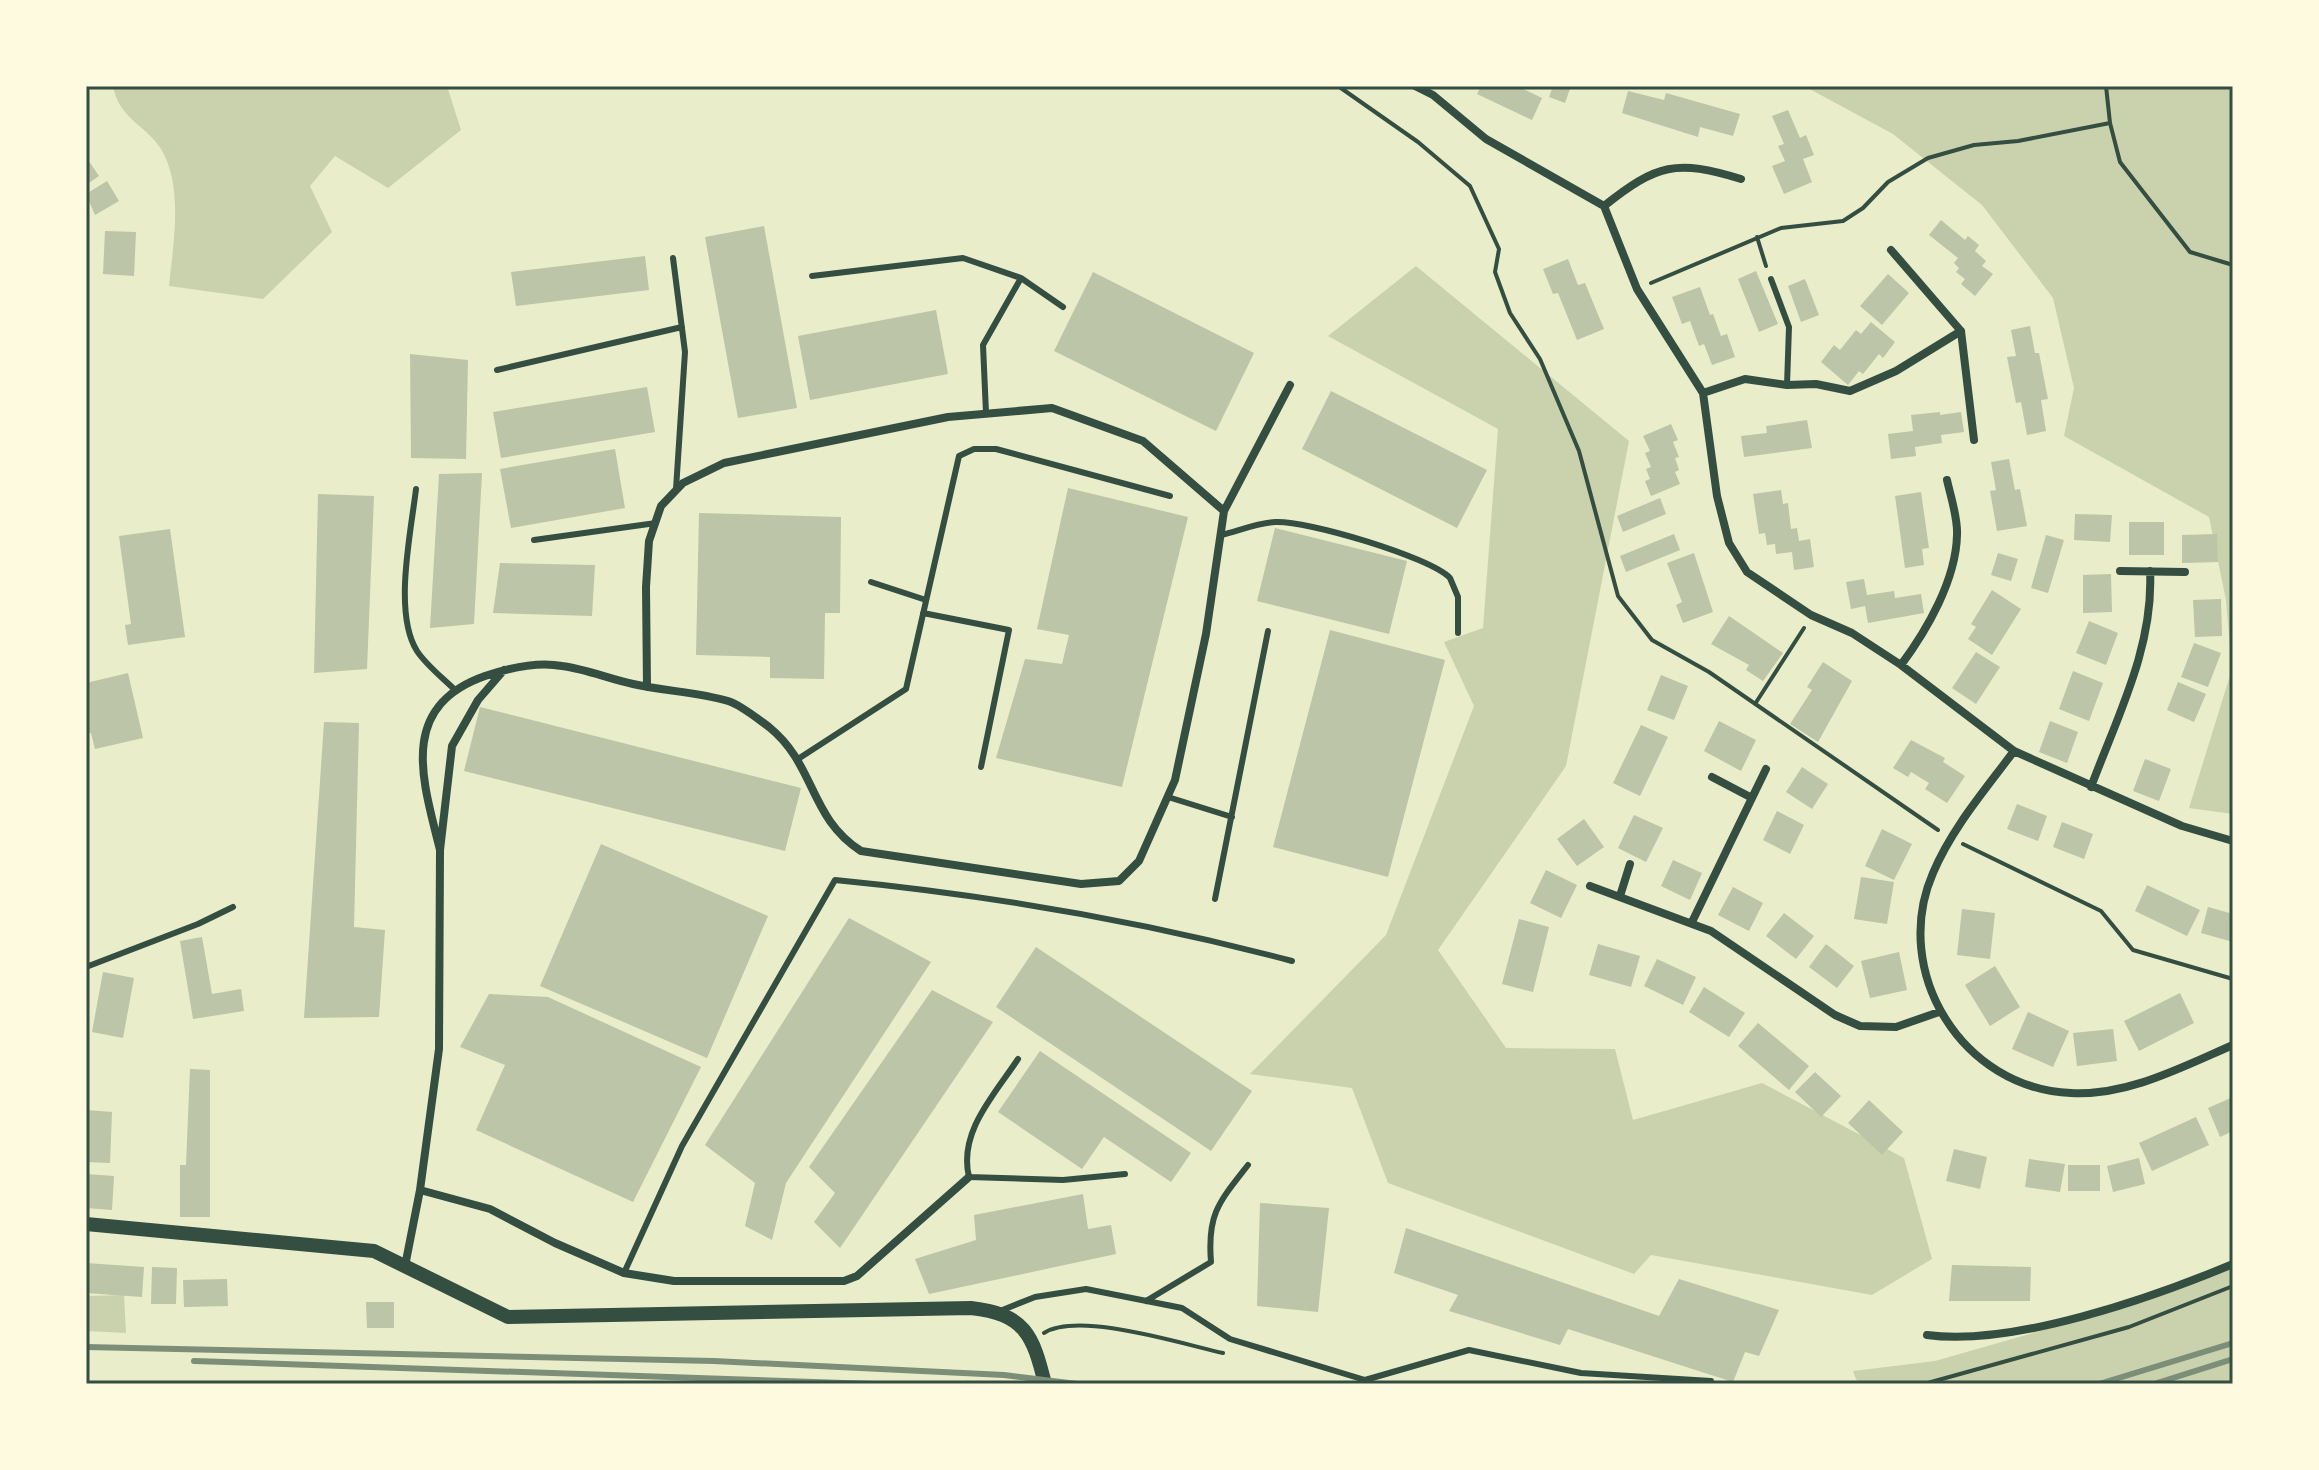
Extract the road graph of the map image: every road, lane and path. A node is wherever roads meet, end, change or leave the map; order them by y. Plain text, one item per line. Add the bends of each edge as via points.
1 (1338, 86) edge
2 (1415, 86) edge
3 (2106, 86) edge
4 (2110, 123) junction
5 (1741, 179) dead end
6 (1604, 206) junction
7 (1757, 237) junction
8 (1891, 250) dead end
9 (673, 258) dead end
10 (2233, 265) edge
11 (812, 276) dead end
12 (1021, 278) junction
13 (1771, 279) joint
14 (1637, 289) junction
15 (1063, 307) dead end
16 (682, 327) junction
17 (1961, 331) junction
18 (497, 370) dead end
19 (1290, 385) dead end
20 (1787, 385) junction
21 (1703, 393) junction
22 (986, 413) junction
23 (1974, 440) dead end
24 (1947, 480) dead end
25 (416, 489) dead end
26 (676, 490) junction
27 (1170, 496) dead end
28 (1224, 511) junction
29 (656, 523) junction
30 (1221, 535) junction
31 (534, 540) dead end
32 (2120, 571) dead end
33 (2150, 571) junction
34 (2185, 572) dead end
35 (871, 582) dead end
36 (926, 600) junction
37 (923, 613) junction
38 (1811, 615) junction
39 (1268, 631) dead end
40 (1458, 633) dead end
41 (1901, 665) junction
42 (504, 670) junction
43 (647, 687) junction
44 (456, 691) junction
45 (1755, 704) junction
46 (2014, 751) junction
47 (798, 759) junction
48 (981, 767) dead end
49 (1766, 769) dead end
50 (1712, 777) dead end
51 (2091, 787) junction
52 (1168, 797) junction
53 (1752, 798) junction
54 (1232, 817) junction
55 (1951, 839) junction
56 (2233, 841) edge
57 (440, 850) junction
58 (1630, 864) dead end
59 (1590, 886) dead end
60 (1620, 896) junction
61 (1215, 899) dead end
62 (233, 907) dead end
63 (1692, 922) junction
64 (1292, 961) dead end
65 (86, 967) edge
66 (2233, 979) edge
67 (1939, 1012) junction
68 (2233, 1045) edge
69 (1018, 1059) dead end
70 (1248, 1165) dead end
71 (1125, 1174) dead end
72 (969, 1177) junction
73 (420, 1190) junction
74 (86, 1224) edge
75 (2233, 1264) edge
76 (405, 1266) junction
77 (624, 1273) junction
78 (2233, 1286) edge
79 (1146, 1301) junction
80 (1000, 1311) junction
81 (1927, 1335) dead end
82 (1032, 1340) junction
83 (1228, 1354) dead end
84 (1711, 1381) dead end
85 (1045, 1384) edge
86 (1924, 1384) edge

1 - 45 path via 1470,186 1499,249 1495,272 1510,313 1540,359 1579,451 1618,596 1652,640
2 - 6 street via 1486,139
3 - 4 path
4 - 7 path via 1974,145 1928,158 1888,182 1843,221 1781,228
4 - 10 path via 2120,162 2190,252
5 - 6 street via 1678,165 1629,187
6 - 14 street
7 - 13 path
7 - 14 path
8 - 17 street
9 - 16 lane
11 - 12 lane via 963,258
12 - 15 lane
12 - 22 lane via 983,345
13 - 20 lane via 1789,327
14 - 21 street
16 - 18 lane
16 - 26 lane
17 - 20 street via 1896,371 1850,391
17 - 23 street
19 - 28 street
20 - 21 street via 1745,379
21 - 38 street via 1729,543 1747,572
22 - 26 street via 724,463
22 - 28 street via 1052,408 1143,441
24 - 41 street via 1957,536 1950,566 1924,634
25 - 44 lane via 406,579 408,624 416,650
26 - 29 street via 661,506
27 - 36 lane via 996,449 974,449 959,456
28 - 30 street
29 - 31 lane
29 - 43 street via 649,541 646,587
30 - 40 lane via 1275,522 1386,547 1450,578 1458,597
30 - 52 street via 1206,634
32 - 33 street
33 - 34 street
33 - 51 street via 2147,636
35 - 36 lane
36 - 37 lane
37 - 47 lane via 906,689
37 - 48 lane via 1009,630
38 - 41 street via 1852,633
38 - 45 path
39 - 54 lane
41 - 46 street
42 - 43 street via 562,665
42 - 44 street
42 - 57 street via 478,700 452,746
43 - 47 street via 730,702 770,728
44 - 57 street via 428,720 423,738 423,778
45 - 55 path
46 - 51 street
46 - 55 street
47 - 52 street via 839,837 861,851 1032,880 1119,881 1139,861
49 - 53 street
50 - 53 street
51 - 56 street via 2182,826
52 - 54 lane
53 - 63 street
54 - 61 lane
55 - 66 path via 2101,911 2133,950
55 - 67 street via 1932,874 1922,909 1925,980
57 - 73 street via 439,1049
58 - 60 street
59 - 60 street
60 - 63 street
62 - 65 lane
63 - 67 street via 1860,1026 1896,1027
64 - 77 lane via 1222,942 965,893 835,880 682,1146
67 - 68 street via 1994,1068 2030,1087 2070,1094 2133,1086
69 - 72 lane via 972,1130 966,1151
70 - 79 lane via 1220,1200 1209,1231 1211,1262
71 - 72 lane via 1063,1180
72 - 77 street via 857,1276 844,1281 674,1281
73 - 76 street
73 - 77 street via 490,1209
74 - 76 street via 374,1251
75 - 81 street via 2164,1292 2034,1327
76 - 80 street via 508,1317
78 - 86 path via 2129,1327
79 - 80 lane via 1086,1289 1035,1297
79 - 84 lane via 1182,1308 1230,1339 1365,1380 1469,1350 1581,1373
80 - 82 street via 1019,1322
82 - 83 path via 1054,1327 1094,1326
82 - 85 street

